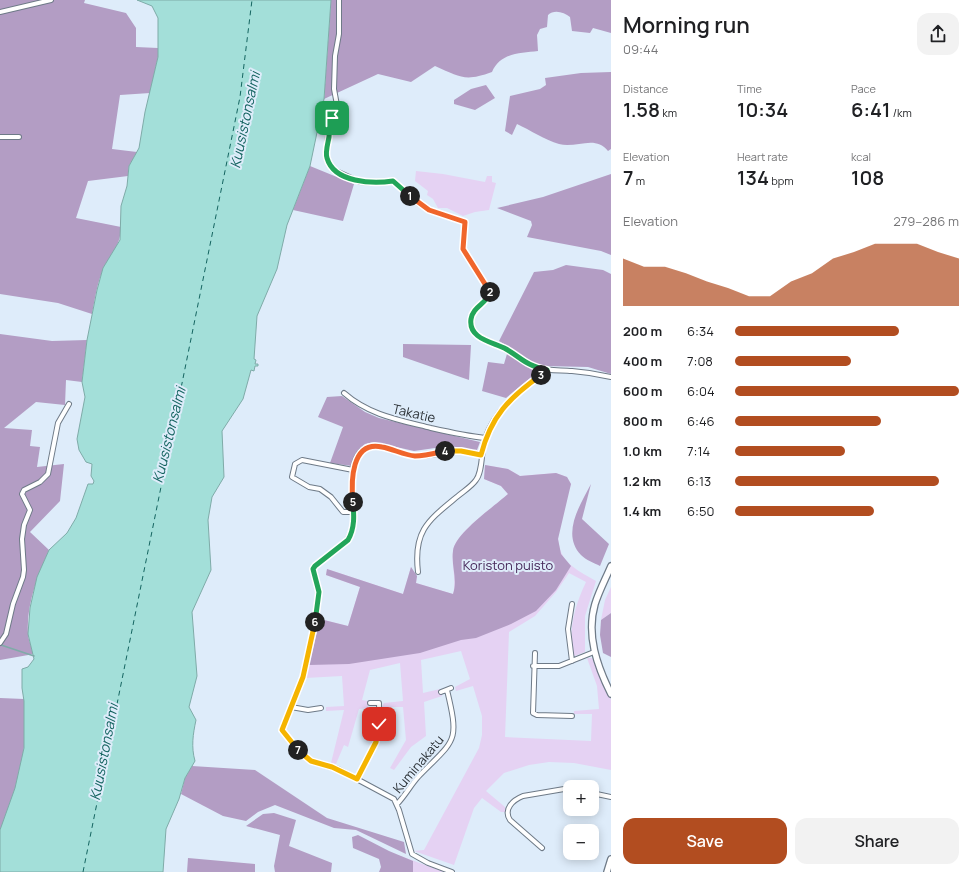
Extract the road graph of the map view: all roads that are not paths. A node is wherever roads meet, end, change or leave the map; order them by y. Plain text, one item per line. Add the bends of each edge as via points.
1 (51, 0) edge
2 (339, 0) edge
3 (0, 12) edge
4 (0, 137) edge
5 (19, 137) dead end
6 (547, 370) junction
7 (611, 377) edge
8 (344, 393) dead end
9 (69, 404) dead end
10 (485, 438) junction
11 (481, 455) junction
12 (353, 470) junction
13 (354, 512) junction
14 (611, 566) edge
15 (418, 572) dead end
16 (572, 604) dead end
17 (0, 643) edge
18 (594, 652) junction
19 (534, 653) dead end
20 (572, 661) junction
21 (533, 666) junction
22 (441, 692) dead end
23 (611, 694) edge
24 (370, 703) dead end
25 (291, 707) junction
26 (322, 708) dead end
27 (572, 716) dead end
28 (357, 779) junction
29 (563, 789) edge
30 (599, 794) edge
31 (611, 797) edge
32 (397, 804) junction
33 (542, 848) dead end
34 (611, 859) edge
35 (452, 872) edge
36 (607, 872) edge

1 - 3 street
2 - 6 street via 334,89 336,105 329,126 326,157 336,171 360,182 393,181 429,210 465,222 463,249 490,292 474,312 472,327 480,338 507,350 530,365
4 - 5 street
6 - 7 street
6 - 10 street via 506,403
8 - 10 street, Takatie via 353,401 380,415
9 - 17 street via 58,424 48,474 22,494 30,510 22,539 24,570 6,634
10 - 11 street
11 - 12 street via 450,450 415,456 375,446 361,452
11 - 15 street via 480,472 475,482 424,528 418,548
12 - 13 street via 351,483
12 - 13 street via 302,460 295,464 292,478 309,487 320,489 331,497 343,512
13 - 25 street via 354,525 348,540 313,569 319,589 318,603 303,677
14 - 18 street via 595,604 592,626
16 - 20 street via 568,629
18 - 20 street
18 - 23 street
19 - 21 street
20 - 21 street via 557,667
21 - 27 street via 532,714
22 - 32 street, Kuminakatu via 449,689 454,718 452,740
24 - 28 street via 379,703 378,736
25 - 26 street via 308,710
25 - 28 street via 282,730 294,746 311,761 332,767
28 - 32 street via 387,794
29 - 33 street via 517,798 508,810 507,816 510,820
30 - 31 street
32 - 35 street via 412,854
34 - 36 street

